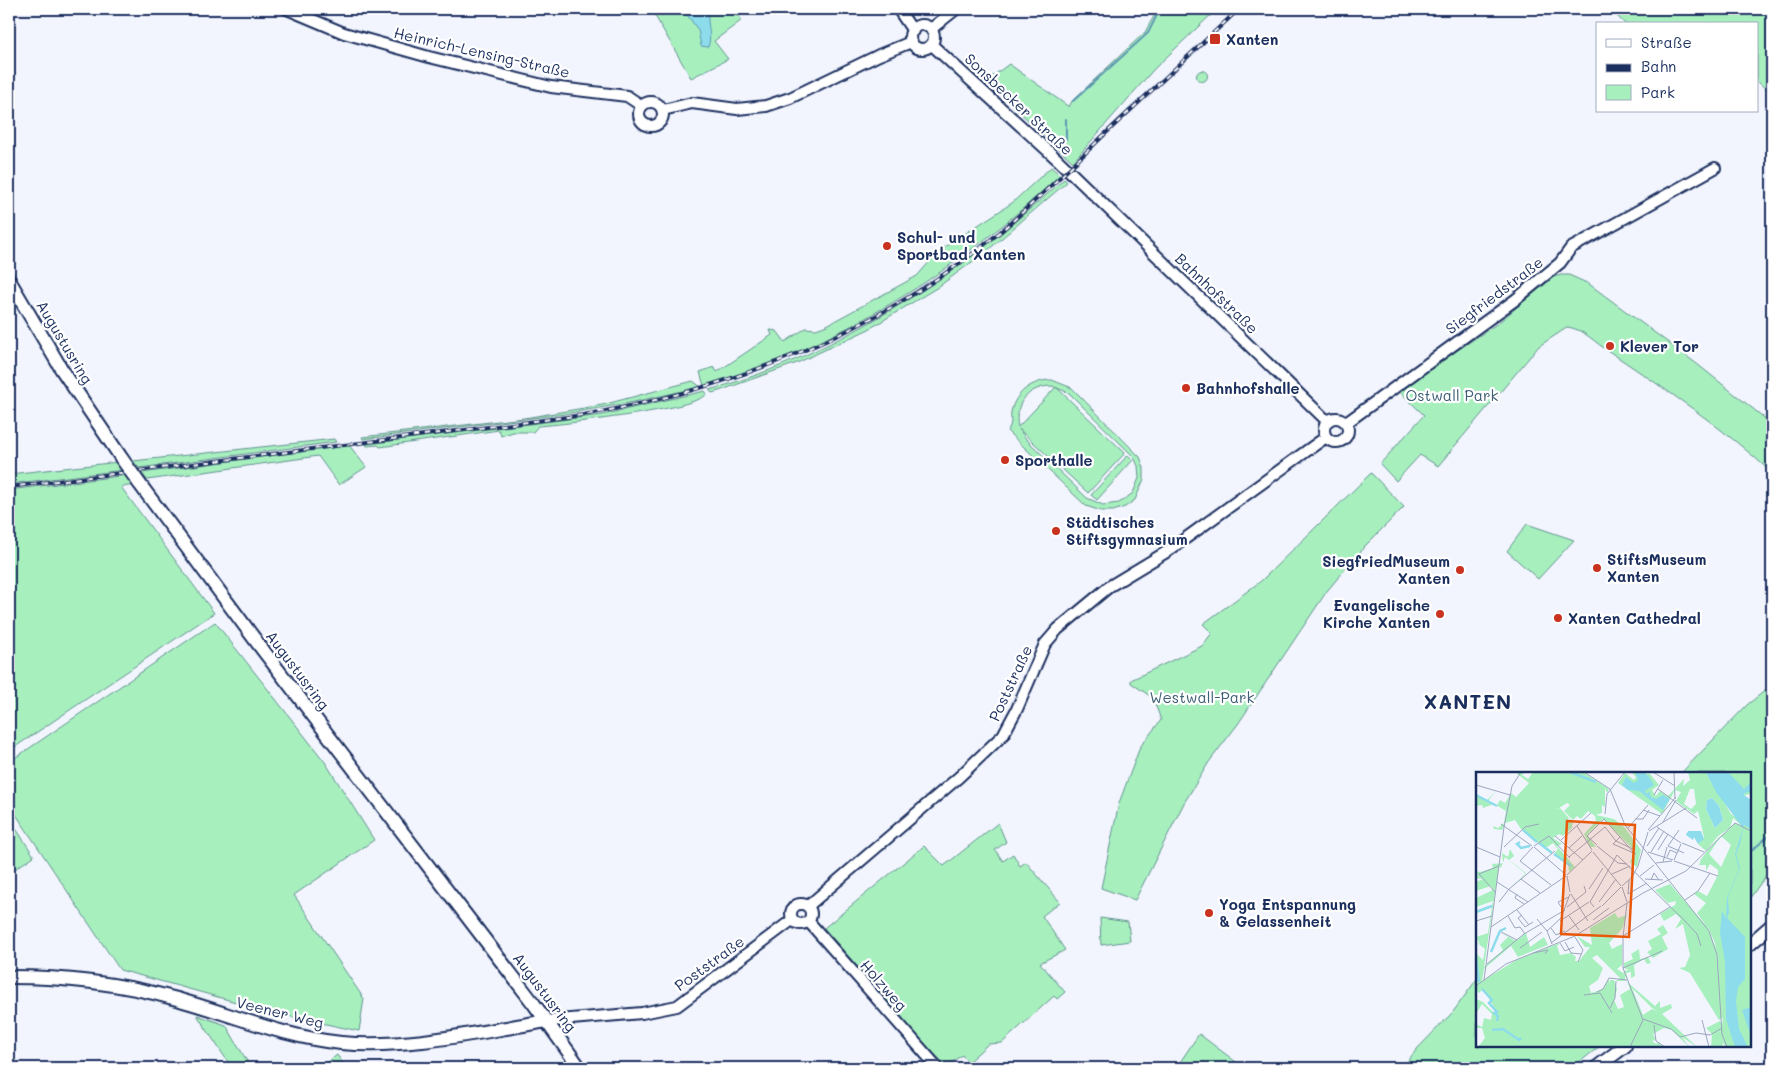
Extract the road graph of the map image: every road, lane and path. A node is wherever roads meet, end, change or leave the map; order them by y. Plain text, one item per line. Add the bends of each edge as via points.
1 (287, 9) edge
2 (898, 9) edge
3 (906, 9) edge
4 (956, 9) edge
5 (921, 28) junction
6 (911, 42) junction
7 (932, 45) junction
8 (642, 106) junction
9 (663, 110) junction
10 (1715, 168) dead end
11 (1085, 186) joint
12 (9, 280) edge
13 (1327, 421) junction
14 (1346, 424) junction
15 (1326, 437) junction
16 (808, 906) junction
17 (792, 920) junction
18 (809, 922) junction
19 (1772, 925) edge
20 (1751, 943) edge
21 (9, 977) edge
22 (546, 1021) junction
23 (1624, 1047) edge
24 (580, 1068) edge
25 (938, 1068) edge
26 (1596, 1068) edge

1 - 8 street, Heinrich-Lensing-Straße via 344,33 420,55 551,87 627,96
2 - 5 street
3 - 5 street
4 - 5 street
5 - 6 street
5 - 7 street via 934,35
6 - 7 street via 922,50
6 - 9 street via 766,106 737,109 692,103
7 - 11 street, Sonsbecker Straße
8 - 9 street via 654,102
8 - 9 street via 641,120 651,126 661,121
10 - 14 street, Siegfriedstraße via 1571,248 1560,263 1515,300
11 - 13 street, Bahnhofstraße
12 - 22 main road, Augustusring, bridge via 62,370 139,483
13 - 14 street via 1337,418
13 - 15 street
14 - 15 street via 1344,439 1334,442
15 - 16 street, Poststraße via 1168,551 1110,586 1058,630 1045,644 1003,735
16 - 17 street, Poststraße via 804,904 792,909
16 - 18 street via 812,917
17 - 18 street via 800,925
17 - 22 street, Poststraße via 677,1006 642,1013
18 - 25 street, Holzweg
19 - 20 main road
21 - 22 main road, Veener Weg via 83,980 145,990 287,1034 340,1043 413,1042
22 - 24 main road, Augustusring
23 - 26 main road

